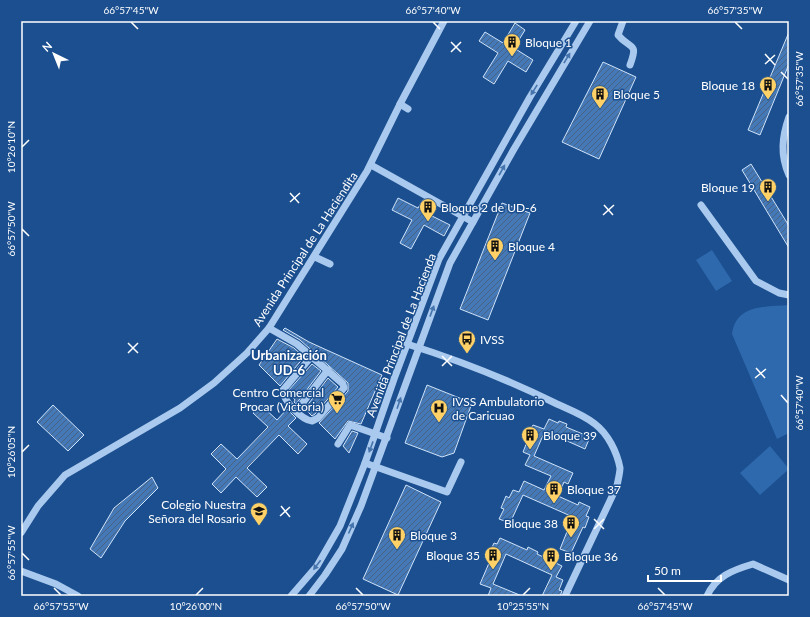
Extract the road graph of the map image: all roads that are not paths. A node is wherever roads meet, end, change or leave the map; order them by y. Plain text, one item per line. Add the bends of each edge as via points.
1 (444, 21) edge
2 (576, 21) edge
3 (590, 21) edge
4 (623, 21) edge
5 (630, 65) dead end
6 (400, 104) junction
7 (408, 109) dead end
8 (789, 117) edge
9 (370, 165) junction
10 (789, 175) edge
11 (479, 187) junction
12 (490, 192) junction
13 (701, 205) dead end
14 (463, 216) junction
15 (473, 222) junction
16 (315, 257) junction
17 (330, 264) dead end
18 (789, 295) edge
19 (269, 328) junction
20 (407, 344) junction
21 (420, 348) junction
22 (311, 357) junction
23 (328, 370) junction
24 (297, 410) junction
25 (376, 434) junction
26 (387, 438) junction
27 (338, 444) dead end
28 (460, 462) dead end
29 (365, 463) junction
30 (377, 466) junction
31 (21, 533) edge
32 (21, 571) edge
33 (789, 580) edge
34 (78, 596) edge
35 (291, 596) edge
36 (308, 596) edge
37 (565, 596) edge
38 (706, 596) edge

1 - 6 street, Avenida Principal de La Haciendita
2 -> 11 street, Avenida Principal de La Hacienda
12 -> 3 street, Avenida Principal de La Hacienda
4 - 5 street via 618,35 634,48
6 - 7 street
6 - 9 street, Avenida Principal de La Haciendita
8 - 10 street via 783,132 782,148 784,164
9 - 14 street
9 - 16 street, Avenida Principal de La Haciendita
11 - 12 street
11 - 14 street, Avenida Principal de La Hacienda
12 - 15 street, Avenida Principal de La Hacienda
13 - 18 street via 756,281 779,294
14 - 15 street
14 - 20 street, Avenida Principal de La Hacienda via 439,259
21 -> 15 street, Avenida Principal de La Hacienda via 443,281
16 - 17 street
16 - 19 street, Avenida Principal de La Haciendita
19 - 22 street via 297,344
19 - 31 street, Avenida Principal de La Haciendita via 247,353 214,383 180,408 62,473
20 - 21 street
20 - 25 street, Avenida Principal de La Hacienda
26 -> 21 street, Avenida Principal de La Hacienda
21 - 37 street via 541,396 583,416 607,436 620,469 617,486
22 - 23 street
22 - 24 street via 283,390 285,399
23 - 24 street
23 - 24 street via 341,381 344,388 318,418 312,421 305,419
25 - 26 street
25 - 27 street via 350,425
25 -> 29 street, Avenida Principal de La Hacienda
26 - 30 street, Avenida Principal de La Hacienda
28 - 30 street via 447,492
29 - 30 street
29 -> 35 street, Avenida Principal de La Hacienda via 335,537 317,566
36 -> 30 street, Avenida Principal de La Hacienda via 342,550
32 - 34 street via 56,584
33 - 38 street via 753,564 719,578

